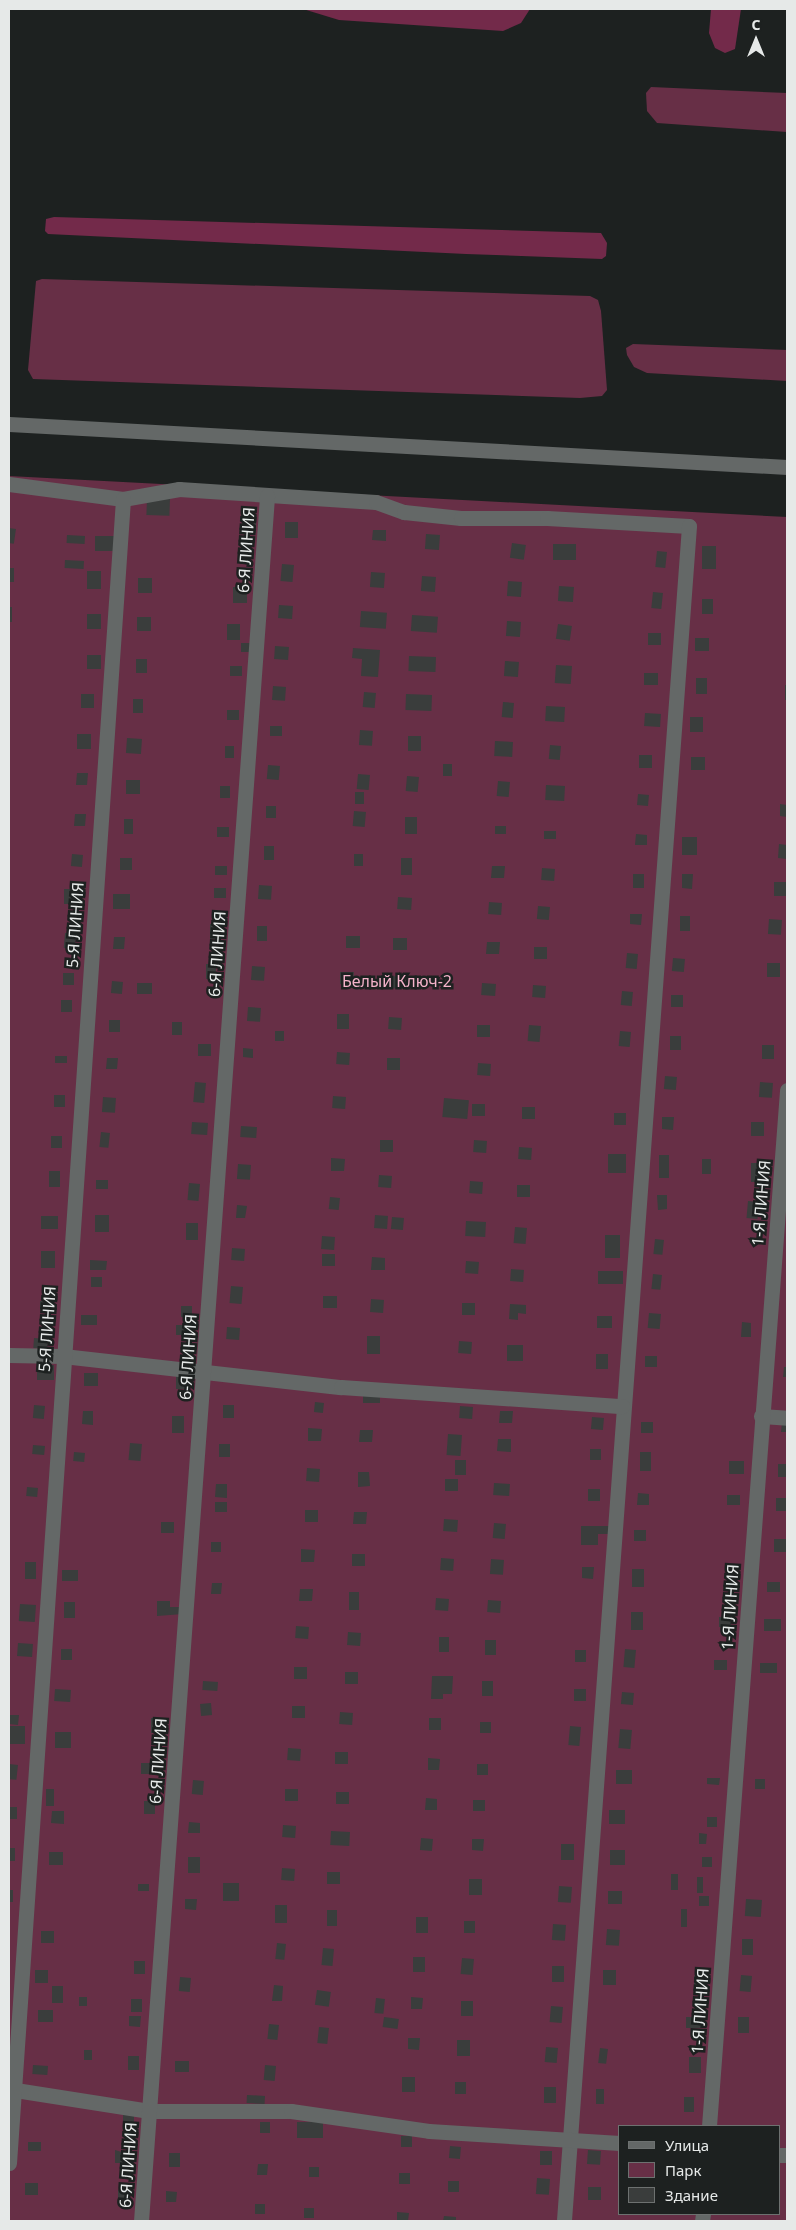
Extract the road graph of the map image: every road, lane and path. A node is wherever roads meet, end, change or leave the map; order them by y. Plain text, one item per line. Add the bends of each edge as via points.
1 (9, 424) edge
2 (787, 467) edge
3 (9, 484) edge
4 (267, 496) junction
5 (123, 498) junction
6 (787, 1090) edge
7 (9, 1355) edge
8 (63, 1356) junction
9 (205, 1369) junction
10 (622, 1406) junction
11 (761, 1416) junction
12 (787, 1418) edge
13 (12, 2089) edge
14 (149, 2111) junction
15 (709, 2125) edge
16 (570, 2140) junction
17 (618, 2143) edge
18 (9, 2162) edge
19 (141, 2221) edge
20 (564, 2221) edge

1 - 2 street
3 - 5 street
4 - 5 street via 178,489
4 - 9 street, 6-Я ЛИНИЯ
4 - 10 street via 376,502 404,512 461,518 547,518 689,526
5 - 8 street, 5-Я ЛИНИЯ
6 - 11 street, 1-Я ЛИНИЯ
7 - 8 street
8 - 9 street
8 - 13 street, 5-Я ЛИНИЯ
9 - 10 street via 341,1387
9 - 14 street, 6-Я ЛИНИЯ
10 - 16 street
11 - 12 street
11 - 15 street, 1-Я ЛИНИЯ
13 - 14 street
13 - 18 street, 5-Я ЛИНИЯ
14 - 16 street via 292,2110 429,2131
14 - 19 street, 6-Я ЛИНИЯ
16 - 17 street
16 - 20 street

